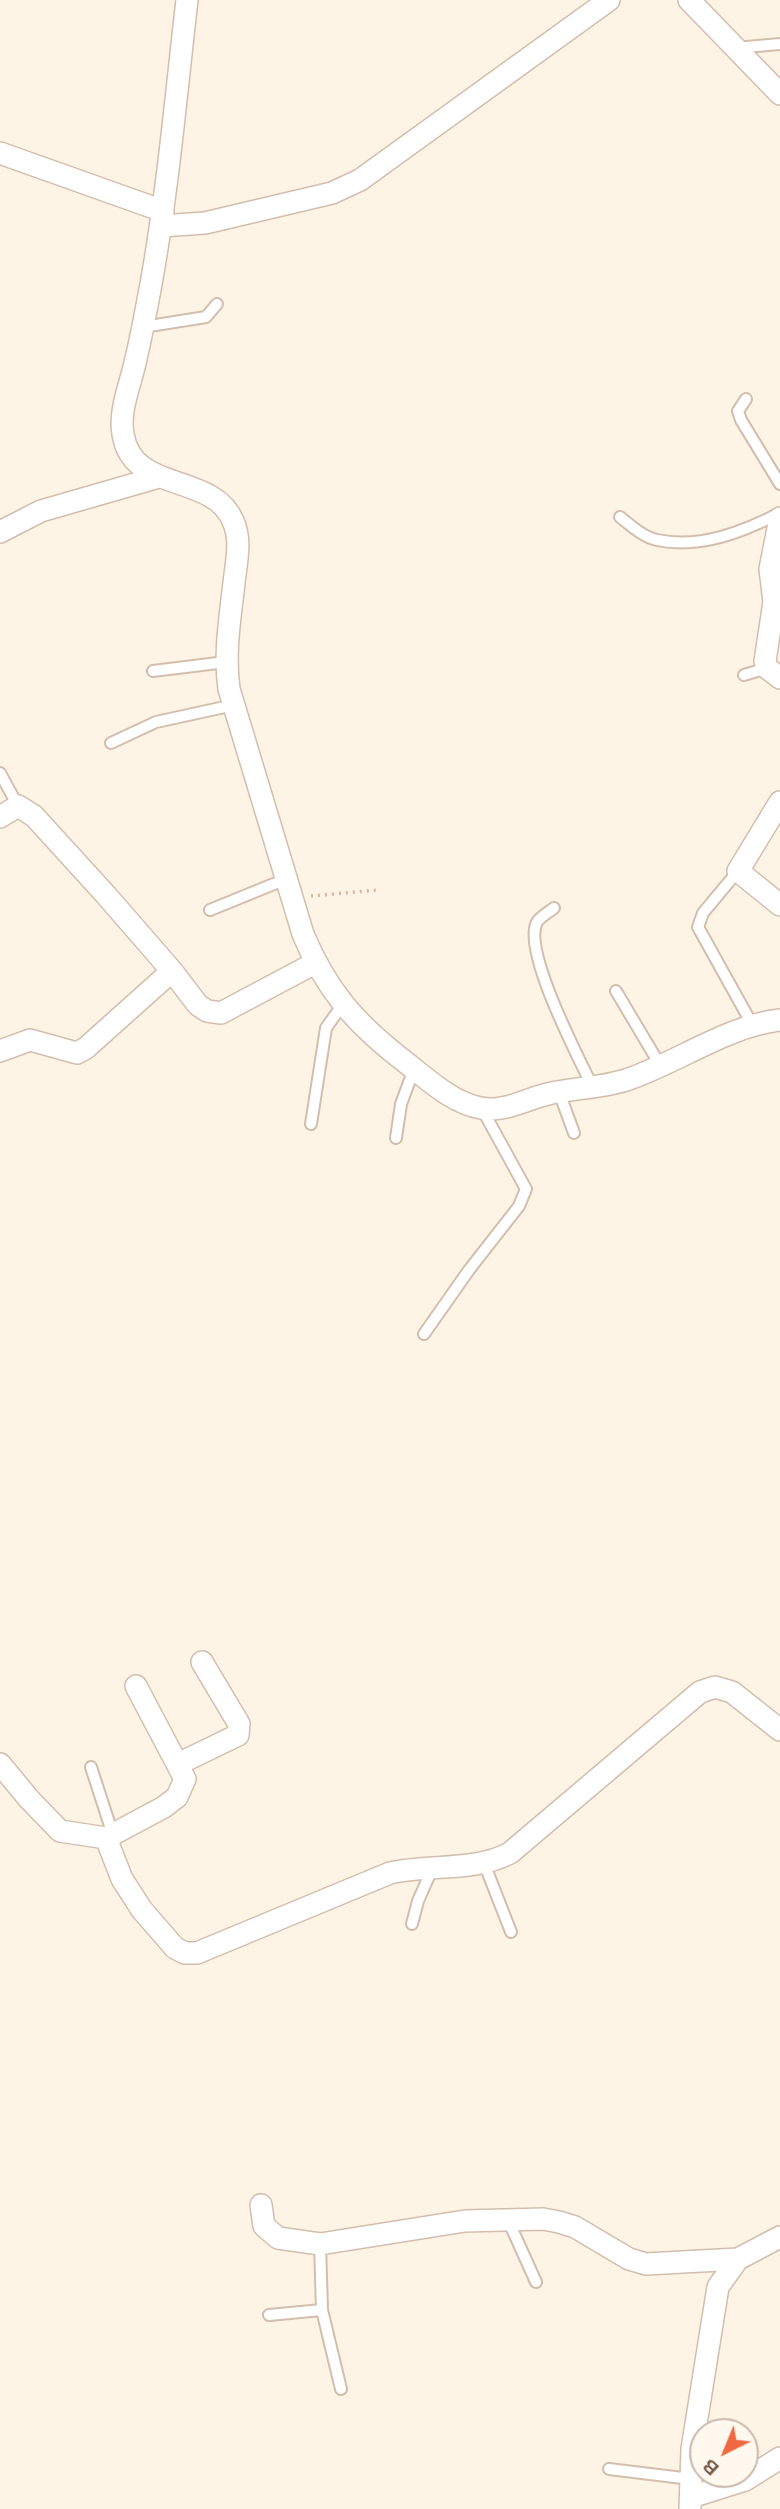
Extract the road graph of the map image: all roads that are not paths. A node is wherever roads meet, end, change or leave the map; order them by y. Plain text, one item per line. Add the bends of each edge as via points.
1 (187, 0) edge
2 (609, 0) edge
3 (689, 0) edge
4 (780, 44) edge
5 (735, 48) junction
6 (780, 94) edge
7 (0, 153) edge
8 (162, 219) junction
9 (217, 304) dead end
10 (143, 327) junction
11 (746, 399) dead end
12 (159, 477) junction
13 (780, 484) edge
14 (780, 515) edge
15 (620, 517) dead end
16 (0, 532) edge
17 (777, 596) edge
18 (226, 662) junction
19 (153, 671) dead end
20 (773, 673) edge
21 (744, 676) dead end
22 (234, 705) junction
23 (111, 743) dead end
24 (0, 773) edge
25 (780, 802) edge
26 (9, 812) edge
27 (738, 871) junction
28 (289, 888) junction
29 (780, 905) edge
30 (554, 908) dead end
31 (210, 910) dead end
32 (315, 963) junction
33 (172, 971) junction
34 (616, 991) dead end
35 (343, 1004) junction
36 (780, 1020) edge
37 (753, 1026) junction
38 (0, 1051) edge
39 (660, 1065) junction
40 (414, 1069) junction
41 (592, 1086) junction
42 (559, 1092) junction
43 (482, 1109) junction
44 (311, 1124) dead end
45 (574, 1133) dead end
46 (396, 1138) dead end
47 (424, 1334) dead end
48 (202, 1662) dead end
49 (136, 1686) dead end
50 (780, 1730) edge
51 (0, 1764) edge
52 (178, 1764) junction
53 (91, 1767) dead end
54 (110, 1837) junction
55 (484, 1863) junction
56 (433, 1867) junction
57 (412, 1924) dead end
58 (511, 1932) dead end
59 (261, 2205) dead end
60 (508, 2220) junction
61 (780, 2237) edge
62 (320, 2244) junction
63 (738, 2259) junction
64 (536, 2281) dead end
65 (322, 2310) junction
66 (268, 2315) dead end
67 (341, 2389) dead end
68 (780, 2458) edge
69 (609, 2469) dead end
70 (691, 2495) edge

1 - 8 street
2 - 8 street via 343,189 205,223
3 - 5 street
4 - 5 lane
5 - 6 street
7 - 8 street
8 - 10 street
9 - 10 lane via 206,317
10 - 12 street via 122,415 123,435 129,453 143,469
11 - 13 lane via 738,411 741,420
12 - 16 street via 41,510
12 - 18 street via 208,494 233,519 237,553
14 - 15 lane via 742,532 693,542 656,540
14 - 17 street via 770,569
17 - 20 street via 765,661
18 - 19 lane
18 - 22 street
20 - 21 lane
22 - 23 lane via 156,722
22 - 28 street
24 - 26 lane
25 - 27 street
26 - 33 street via 34,816
27 - 29 street
27 - 37 lane via 703,913 698,927
28 - 31 lane
28 - 32 street
30 - 41 lane via 537,922 534,942 539,967
32 - 33 street via 221,1013 198,1005
32 - 35 street
33 - 38 street via 77,1053 30,1040
34 - 39 lane
35 - 40 street
35 - 44 lane via 326,1028
36 - 37 street
37 - 39 street
39 - 41 street via 626,1080
40 - 43 street via 464,1103
40 - 46 lane via 401,1104
41 - 42 street
42 - 43 street
42 - 45 lane
43 - 47 lane via 526,1189 519,1206
48 - 52 street via 239,1724 238,1735
49 - 52 street
50 - 55 street via 732,1692 715,1687 700,1692 510,1853
51 - 54 street via 60,1831
52 - 54 street via 185,1779 177,1797
53 - 54 lane
54 - 56 street via 130,1895 175,1948 185,1953 197,1953 390,1873
55 - 56 street
55 - 58 lane
56 - 57 lane
59 - 62 street via 264,2226 278,2238
60 - 62 street via 465,2221
60 - 63 street via 559,2222 629,2259 646,2263
60 - 64 lane
61 - 63 street
62 - 65 lane
63 - 70 street via 718,2287 692,2449
65 - 66 lane
65 - 67 lane
68 - 70 street via 745,2480
69 - 70 lane

